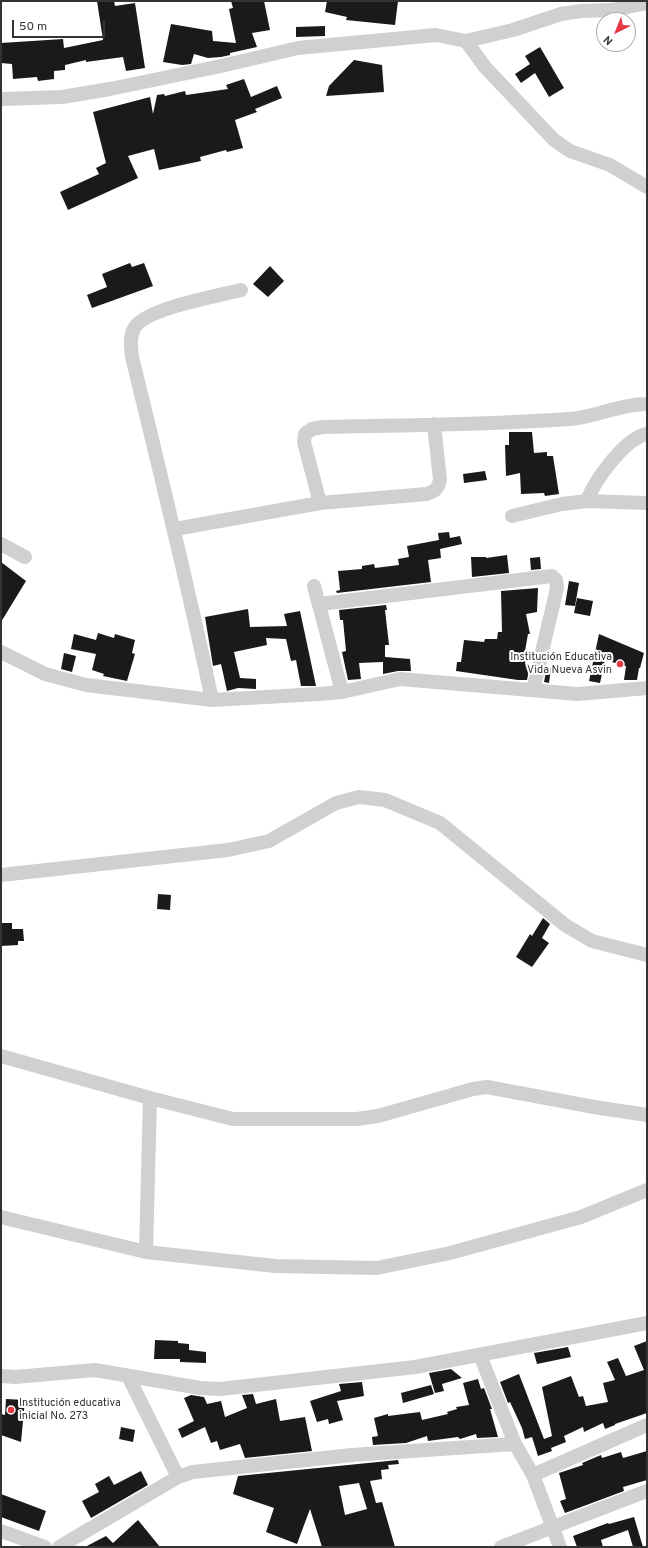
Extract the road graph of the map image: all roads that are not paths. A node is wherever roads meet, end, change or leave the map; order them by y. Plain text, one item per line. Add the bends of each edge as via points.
1 (647, 3) edge
2 (466, 41) junction
3 (1, 99) edge
4 (647, 187) edge
5 (241, 290) dead end
6 (647, 404) edge
7 (434, 424) junction
8 (647, 434) edge
9 (587, 501) junction
10 (320, 503) junction
11 (647, 503) edge
12 (512, 516) dead end
13 (175, 529) junction
14 (1, 544) edge
15 (25, 557) dead end
16 (314, 586) dead end
17 (320, 604) junction
18 (1, 652) edge
19 (647, 688) edge
20 (533, 690) junction
21 (342, 692) junction
22 (212, 700) junction
23 (1, 875) edge
24 (647, 955) edge
25 (1, 1056) edge
26 (150, 1098) junction
27 (647, 1115) edge
28 (647, 1190) edge
29 (1, 1217) edge
30 (146, 1252) junction
31 (647, 1324) edge
32 (480, 1355) junction
33 (1, 1376) edge
34 (128, 1376) junction
35 (647, 1425) edge
36 (515, 1444) junction
37 (533, 1475) junction
38 (178, 1477) junction
39 (647, 1491) edge
40 (553, 1527) junction
41 (1, 1531) edge
42 (45, 1547) edge
43 (59, 1547) edge
44 (501, 1547) edge
45 (560, 1547) edge

1 - 2 street via 612,10 561,14 513,30
2 - 3 street via 436,35 298,48 103,90 62,97
2 - 4 street via 485,67 554,140 570,151 610,165
5 - 13 street via 162,310 146,317 135,326 130,337 132,357
6 - 7 street via 634,404 572,419
7 - 10 street via 440,480 439,487 434,492
7 - 10 street via 312,429 305,434 304,442
8 - 9 street via 625,447 591,490
9 - 11 street
9 - 12 street
10 - 13 street
13 - 22 street
14 - 15 street
16 - 17 street
17 - 20 street via 552,576 556,580 557,588
17 - 21 street
18 - 22 street via 45,674 86,685
19 - 20 street via 578,694
20 - 21 street via 400,679
21 - 22 street
23 - 24 street via 228,850 269,841 336,803 359,797 386,800 440,823 566,925 592,941
25 - 26 street
26 - 27 street via 233,1119 357,1119 378,1116 486,1087
26 - 30 street
28 - 30 street via 581,1217 450,1253 377,1268 275,1266
29 - 30 street
31 - 32 street
32 - 34 street via 415,1367 220,1389
32 - 36 street
33 - 34 street via 95,1370
34 - 38 street
35 - 37 street
36 - 37 street
36 - 38 street via 352,1455 193,1472
37 - 40 street
38 - 43 street
39 - 40 street
40 - 44 street
40 - 45 street
41 - 42 street

